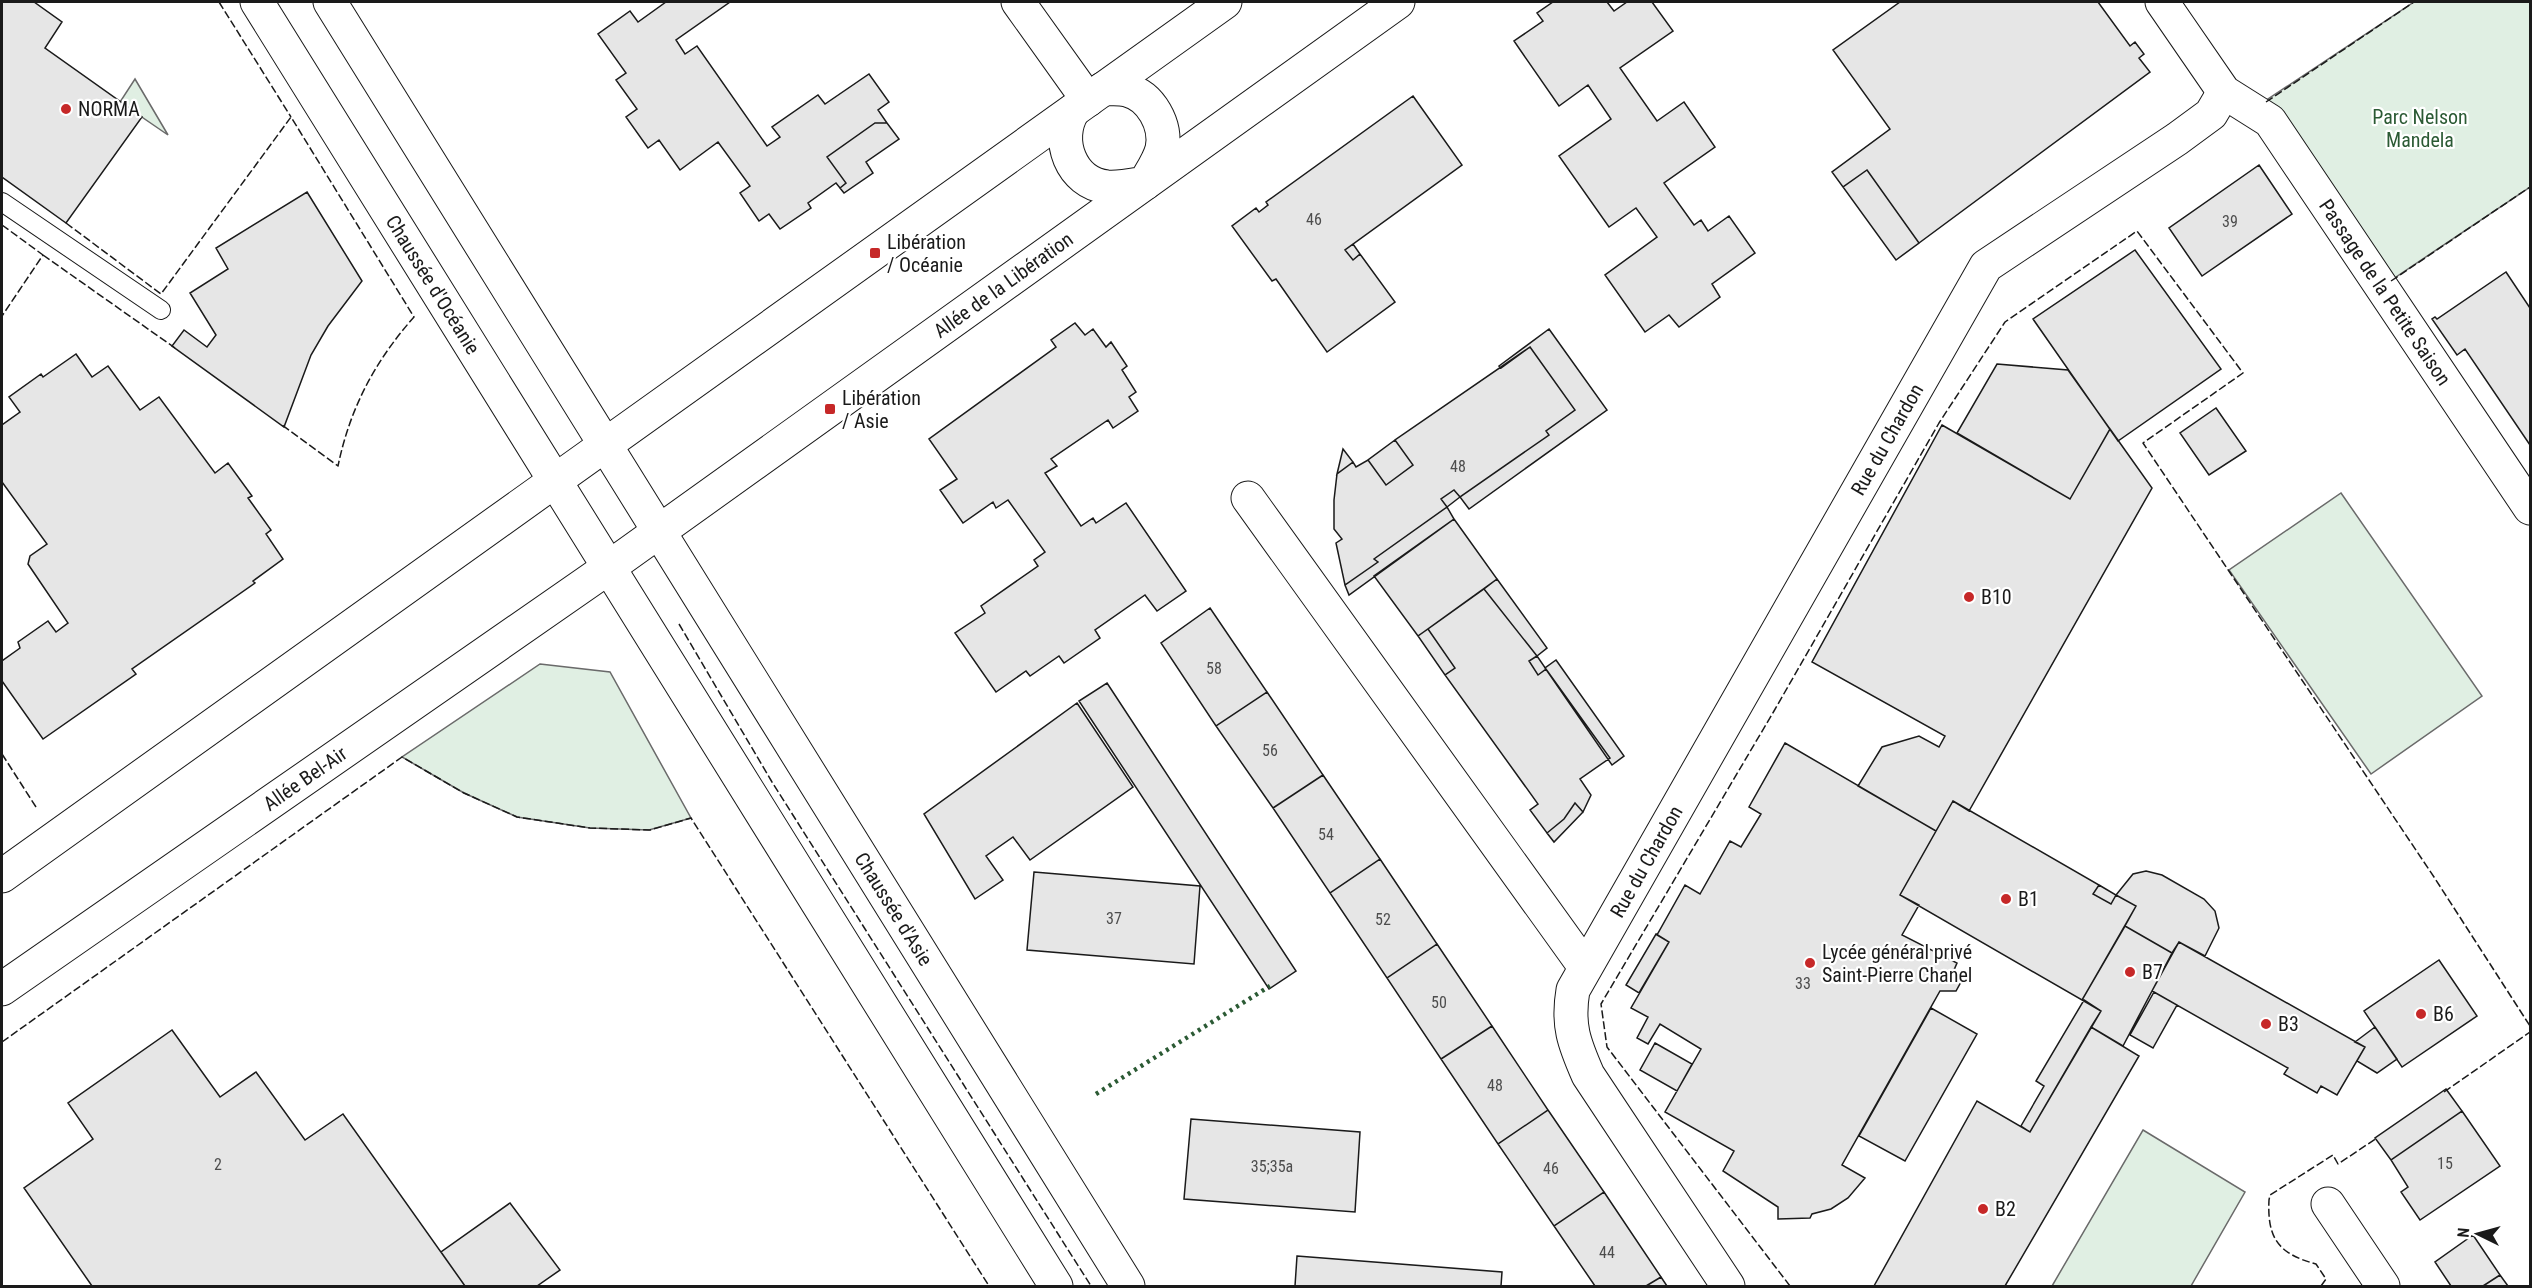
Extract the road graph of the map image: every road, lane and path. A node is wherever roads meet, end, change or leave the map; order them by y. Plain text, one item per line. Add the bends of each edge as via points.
1 (257, 2) edge
2 (330, 2) edge
3 (1018, 2) edge
4 (1225, 2) edge
5 (1398, 2) edge
6 (2163, 2) edge
7 (2224, 92) junction
8 (1088, 100) junction
9 (1145, 183) junction
10 (2, 202) edge
11 (160, 310) dead end
12 (606, 445) junction
13 (555, 481) junction
14 (1248, 498) dead end
15 (2530, 508) edge
16 (660, 531) junction
17 (608, 568) junction
18 (2, 876) edge
19 (1585, 967) junction
20 (2, 989) edge
21 (2328, 1204) dead end
22 (1056, 1287) edge
23 (1128, 1287) edge
24 (1728, 1287) edge
25 (2383, 1287) edge

1 - 13 main road, Chaussée d'Océanie
2 - 12 main road
3 - 8 main road
4 - 8 main road
5 - 9 main road, Allée de la Libération
6 - 7 main road
7 - 15 main road, Passage de la Petite Saison via 2270,121
7 - 19 main road, Rue du Chardon via 2211,114 2177,139 1986,266
8 - 9 main road via 1065,132 1071,162 1083,176 1108,187
8 - 9 main road via 1125,89 1150,105 1161,122 1162,149
8 - 12 main road
9 - 16 main road, Allée de la Libération
10 - 11 lane
12 - 13 main road
12 - 16 main road
13 - 17 main road, Chaussée d'Océanie
13 - 18 main road
14 - 19 main road
16 - 17 main road, Allée de la Libération
16 - 23 main road, Chaussée d'Asie
17 - 20 main road, Allée Bel-Air
17 - 22 main road
19 - 24 main road, Rue du Chardon via 1573,990 1569,1014 1576,1047 1588,1075
21 - 25 main road

